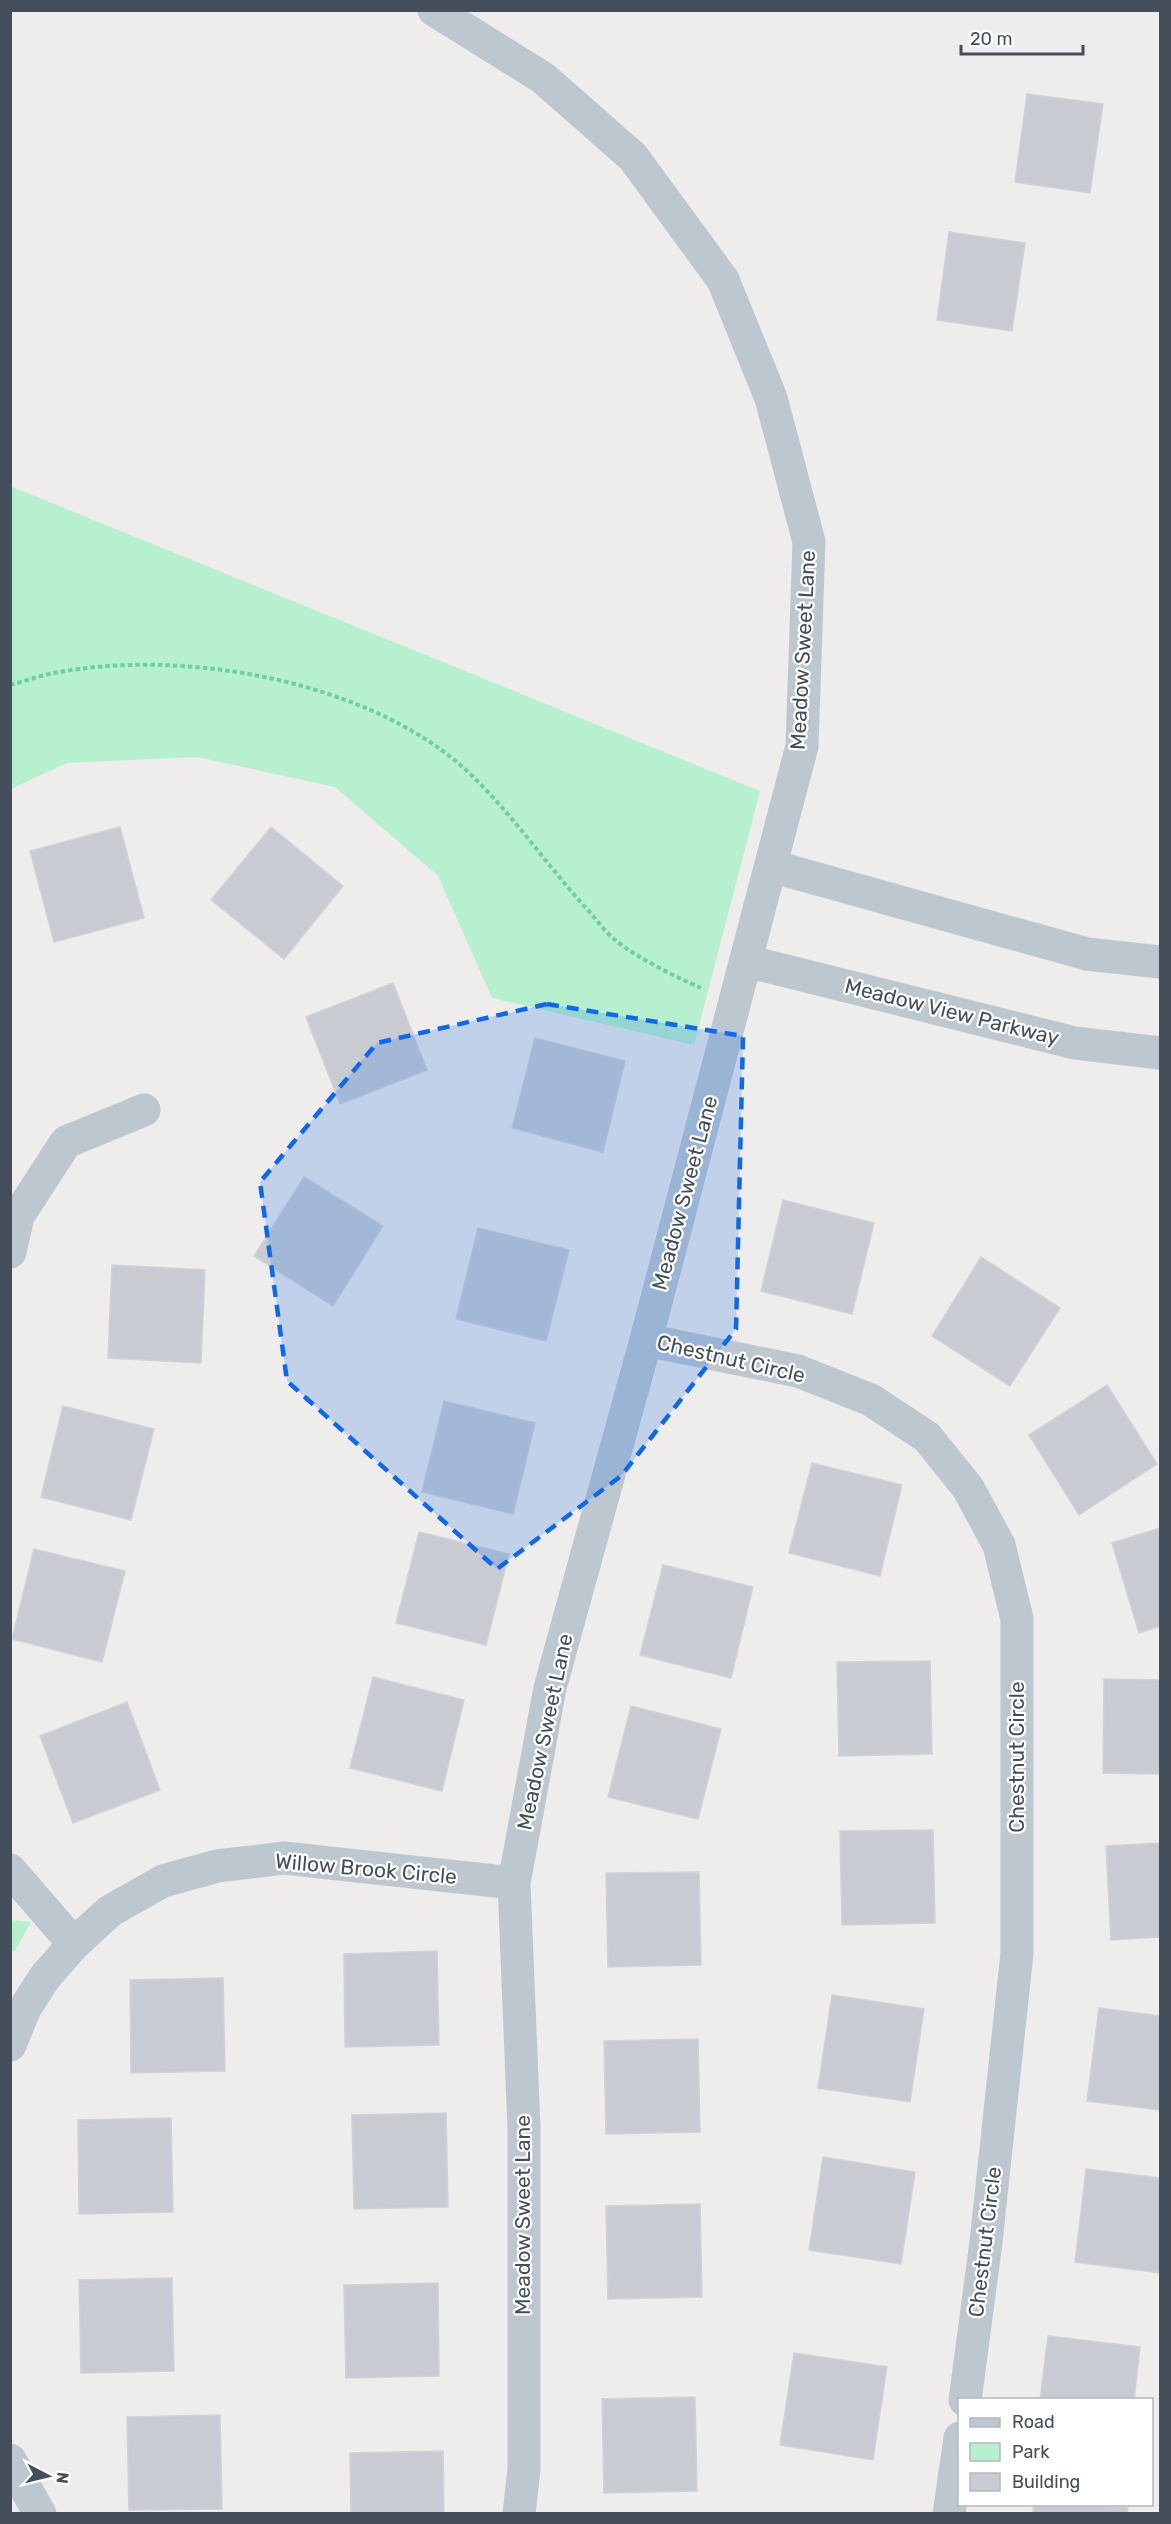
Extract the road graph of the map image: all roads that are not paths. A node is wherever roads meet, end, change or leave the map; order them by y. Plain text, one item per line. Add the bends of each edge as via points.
1 (434, 10) edge
2 (771, 866) junction
3 (746, 961) junction
4 (1161, 962) edge
5 (1161, 1053) edge
6 (144, 1110) dead end
7 (10, 1252) edge
8 (646, 1340) junction
9 (10, 1870) edge
10 (514, 1883) junction
11 (74, 1944) junction
12 (10, 2045) edge
13 (965, 2398) edge
14 (958, 2452) edge
15 (10, 2460) edge
16 (40, 2514) edge
17 (519, 2514) edge
18 (949, 2514) edge

1 - 2 street, Meadow Sweet Lane via 543,78 633,157 723,280 771,398 809,542 802,746
2 - 3 street, Meadow Sweet Lane
2 - 4 street via 1087,954
3 - 5 street, Meadow View Parkway via 1075,1043
3 - 8 street, Meadow Sweet Lane
6 - 7 street via 66,1142 18,1216
8 - 10 street, Meadow Sweet Lane via 549,1688
8 - 13 street, Chestnut Circle via 798,1371 871,1400 927,1437 968,1488 999,1545 1017,1619 1017,1953
9 - 11 street
10 - 11 street, Willow Brook Circle via 284,1858 217,1866 163,1881 110,1911
10 - 17 street, Meadow Sweet Lane via 524,2128 524,2469
11 - 12 street, Willow Brook Circle via 25,2008
14 - 18 street
15 - 16 street

